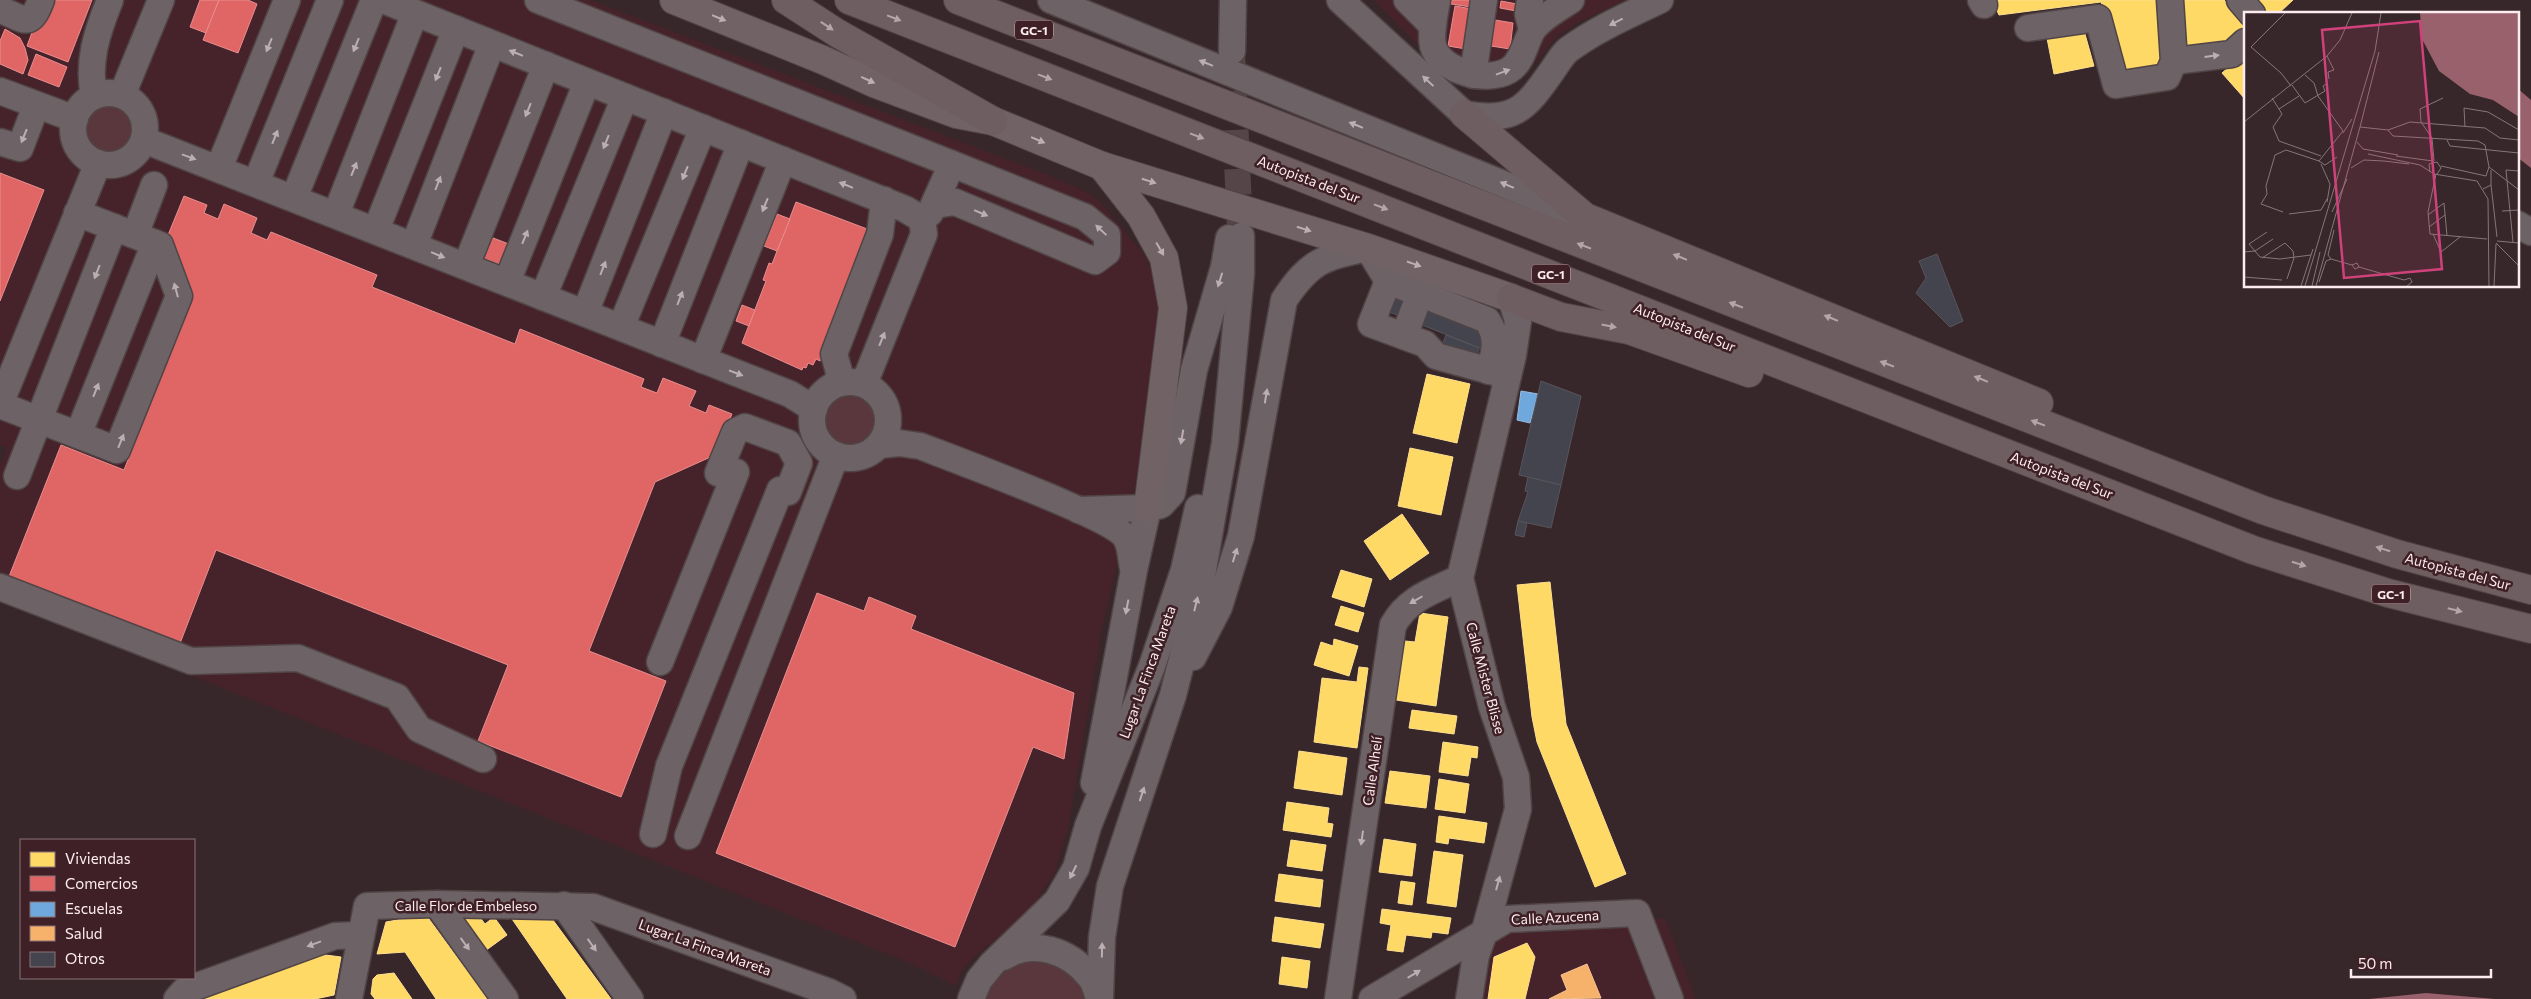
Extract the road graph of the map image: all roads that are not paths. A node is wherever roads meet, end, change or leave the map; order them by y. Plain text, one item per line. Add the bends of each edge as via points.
1 (40, 0) edge
2 (97, 0) edge
3 (110, 0) edge
4 (161, 0) edge
5 (287, 0) edge
6 (330, 0) edge
7 (374, 0) edge
8 (383, 0) edge
9 (538, 0) edge
10 (674, 0) edge
11 (786, 0) edge
12 (848, 0) edge
13 (958, 0) edge
14 (994, 0) edge
15 (1050, 0) edge
16 (1219, 0) edge
17 (1234, 0) edge
18 (1340, 0) edge
19 (1407, 0) edge
20 (1437, 0) edge
21 (1484, 0) edge
22 (1530, 0) edge
23 (1571, 0) edge
24 (1660, 0) edge
25 (2170, 0) edge
26 (2240, 0) edge
27 (2, 7) edge
28 (2250, 12) edge
29 (415, 13) junction
30 (1433, 26) junction
31 (2028, 28) dead end
32 (456, 29) junction
33 (1532, 30) junction
34 (97, 31) junction
35 (2244, 43) edge
36 (492, 44) junction
37 (1111, 59) junction
38 (2174, 61) junction
39 (546, 65) junction
40 (1472, 75) junction
41 (587, 82) junction
42 (0, 91) edge
43 (122, 95) junction
44 (94, 96) junction
45 (625, 96) junction
46 (36, 106) junction
47 (664, 112) junction
48 (1464, 114) junction
49 (75, 119) junction
50 (992, 121) junction
51 (703, 128) junction
52 (144, 140) junction
53 (0, 142) edge
54 (740, 143) junction
55 (783, 160) junction
56 (98, 163) junction
57 (952, 164) junction
58 (1102, 166) junction
59 (219, 168) junction
60 (256, 183) junction
61 (154, 185) dead end
62 (294, 198) junction
63 (884, 200) junction
64 (928, 212) junction
65 (77, 213) junction
66 (336, 214) junction
67 (1585, 218) junction
68 (2518, 225) edge
69 (376, 230) junction
70 (2531, 232) edge
71 (134, 235) junction
72 (414, 245) junction
73 (1368, 248) junction
74 (466, 266) junction
75 (1388, 281) junction
76 (507, 282) junction
77 (1420, 294) junction
78 (544, 296) junction
79 (1511, 298) junction
80 (585, 313) junction
81 (1561, 317) junction
82 (621, 327) junction
83 (1404, 336) junction
84 (662, 344) junction
85 (1232, 346) junction
86 (703, 360) junction
87 (1504, 367) junction
88 (838, 383) junction
89 (864, 384) junction
90 (0, 405) edge
91 (814, 409) junction
92 (39, 420) junction
93 (888, 420) junction
94 (78, 435) junction
95 (879, 445) junction
96 (920, 446) junction
97 (836, 455) junction
98 (17, 476) dead end
99 (1148, 508) junction
100 (1079, 510) junction
101 (2263, 510) junction
102 (2253, 550) junction
103 (1134, 570) junction
104 (1460, 578) junction
105 (0, 587) edge
106 (2531, 590) edge
107 (2531, 628) edge
108 (660, 662) dead end
109 (1173, 695) junction
110 (482, 758) dead end
111 (1088, 826) junction
112 (653, 834) dead end
113 (688, 836) dead end
114 (437, 904) junction
115 (564, 905) junction
116 (1485, 930) junction
117 (361, 935) junction
118 (992, 964) junction
119 (177, 999) edge
120 (349, 999) edge
121 (505, 999) edge
122 (630, 999) edge
123 (843, 999) edge
124 (971, 999) edge
125 (1100, 999) edge
126 (1338, 999) edge
127 (1372, 999) edge
128 (1470, 999) edge
129 (1670, 999) edge

1 - 27 street via 31,20
2 - 34 street via 90,24
3 - 34 street
4 - 43 street
5 -> 59 street
60 -> 6 street
7 -> 62 street
8 - 29 street
9 - 57 street
10 -> 50 main road via 885,88 956,114
11 -> 50 highway via 837,33
12 -> 102 highway, Autopista del Sur / GC-1
13 - 37 highway, Autopista del Sur / GC-1
14 - 37 highway
67 -> 15 street
16 - 17 street via 1232,43
48 -> 18 street
19 - 30 street
20 - 30 street
21 - 40 street
22 - 33 street via 1528,14
23 - 33 street
24 -> 48 street via 1589,35 1566,52 1524,107 1490,118
25 - 38 street
26 - 28 street
29 - 32 street
66 -> 29 street
30 - 40 street via 1433,45 1437,55
31 - 38 street via 2098,18 2116,85 2167,76
32 - 36 street
32 -> 69 street
40 -> 33 street via 1499,74 1510,69 1518,62
34 - 44 street via 90,75
38 -> 35 street via 2232,54
39 -> 36 street
72 -> 36 street
101 -> 37 highway, Autopista del Sur / GC-1
39 - 41 street
39 -> 74 street
41 - 45 street
76 -> 41 street
42 - 46 street
43 - 44 street via 103,93
43 - 52 street via 136,104 144,118
44 - 49 street via 85,102
45 - 47 street
45 -> 78 street
46 - 49 street
46 -> 53 street via 20,148
47 - 51 street
80 -> 47 street
48 - 67 highway
49 - 56 street via 75,141 80,150
50 -> 58 main road
51 - 54 street
51 -> 82 street
52 - 56 street via 139,150 126,161 109,165
52 -> 59 street
54 - 55 street
84 -> 54 street
63 -> 55 street
55 -> 86 street
56 - 65 street
57 - 64 street
64 -> 57 street via 955,202 1095,261 1107,252 1107,235 1086,217
58 -> 73 main road
58 -> 99 main road via 1141,216 1164,258 1173,308
59 - 60 street
60 - 62 street
61 - 71 street
62 - 66 street
63 - 64 street
63 - 88 street via 880,234 834,354
89 -> 64 street via 924,234
65 - 71 street
65 - 90 street
66 - 69 street
101 -> 67 highway via 2061,412
68 - 70 street
69 - 72 street
71 -> 92 street
94 -> 71 street
94 -> 71 street via 117,450 180,296 160,245
72 -> 74 street
73 - 75 street
73 -> 79 main road
109 -> 73 street via 1219,607 1241,536 1284,300 1300,277 1321,260
74 - 76 street
75 - 77 street
75 - 83 street via 1371,324
76 - 78 street
77 - 83 street
77 - 87 street via 1486,320 1493,328 1496,348
78 - 80 street
79 - 81 highway
79 - 87 street, Calle Mister Blisse via 1518,321
80 - 82 street
81 - 87 street, Calle Mister Blisse via 1536,321
81 -> 102 highway via 1638,333 1716,360 2031,483
82 - 84 street
83 - 87 street via 1425,344 1436,356
84 - 86 street
85 -> 99 street, Lugar La Finca Mareta via 1241,274 1236,234 1194,370 1172,493 1161,505
109 -> 85 street, Lugar La Finca Mareta via 1199,593 1212,522 1225,443
85 - 111 street, Lugar La Finca Mareta via 1214,448 1184,570 1152,666
86 -> 91 street via 790,394
87 - 104 street, Calle Mister Blisse
88 - 89 street
88 - 91 street via 827,389
89 - 93 street via 882,398
90 - 92 street
91 - 97 street via 812,420 818,441
92 - 94 street
92 - 98 street
93 - 95 street
93 - 96 street
95 - 96 street
95 - 97 street via 859,457
96 - 100 street
97 - 113 street
99 - 100 street
99 - 103 street
100 - 103 street via 1117,530 1127,539
106 -> 101 highway, Autopista del Sur / GC-1 via 2398,554
102 -> 107 highway, Autopista del Sur / GC-1 via 2388,593
103 -> 111 street
116 -> 104 street, Calle Mister Blisse via 1518,809 1516,777 1492,707
104 -> 126 street, Calle Alhelí via 1413,601 1402,610 1393,625
105 - 110 street via 191,661 298,658 397,697 419,729
108 - 112 street via 727,473 735,432 745,427 788,443 799,462 669,766
125 -> 109 street, Lugar La Finca Mareta via 1102,936 1110,886
111 -> 118 street, Lugar La Finca Mareta via 1076,868 1057,901
114 - 115 street, Calle Flor de Embeleso
114 - 117 street, Calle Flor de Embeleso via 368,906
114 -> 121 street
115 -> 122 street
115 - 123 street, Lugar La Finca Mareta via 593,907
127 -> 116 street, Calle Azucena
116 - 128 street, Calle Mister Blisse via 1476,955
116 - 129 street, Calle Azucena via 1506,919 1637,912
117 -> 119 street via 335,936 184,991
117 - 120 street
118 - 124 street, Lugar La Finca Mareta via 979,980
118 - 125 street, Lugar La Finca Mareta via 1011,952 1034,948 1056,951 1076,962 1092,979

